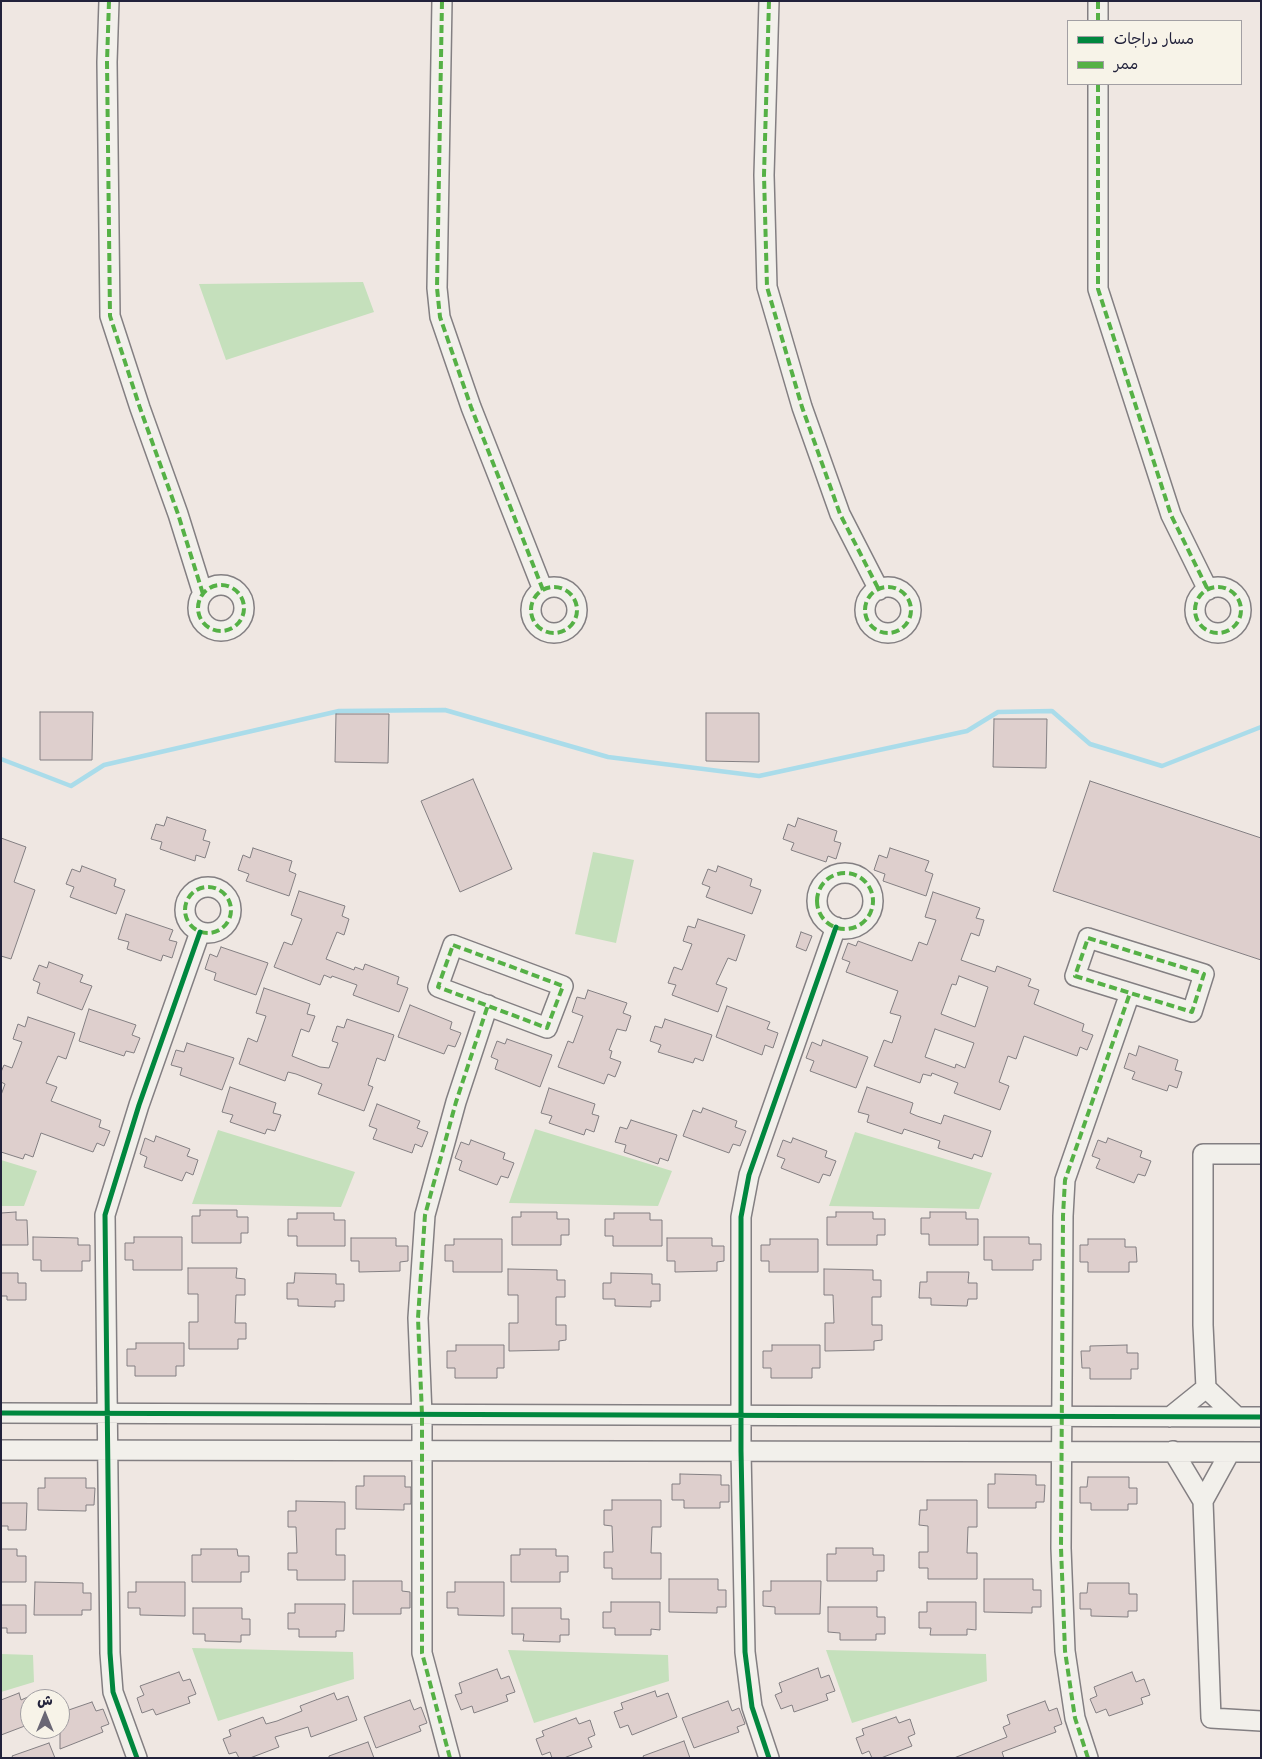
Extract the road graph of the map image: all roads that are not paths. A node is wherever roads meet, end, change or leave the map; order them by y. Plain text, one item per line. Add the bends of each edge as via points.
1 (110, 1) edge
2 (442, 1) edge
3 (769, 1) edge
4 (1098, 1) edge
5 (1098, 20) edge
6 (1098, 85) edge
7 (543, 590) dead end
8 (879, 590) dead end
9 (1208, 590) dead end
10 (202, 594) dead end
11 (836, 927) dead end
12 (200, 932) dead end
13 (1130, 993) junction
14 (488, 1005) junction
15 (1261, 1154) edge
16 (1206, 1388) junction
17 (1, 1413) edge
18 (106, 1414) junction
19 (422, 1415) junction
20 (741, 1415) junction
21 (1061, 1416) junction
22 (1170, 1417) junction
23 (1237, 1417) junction
24 (1261, 1417) edge
25 (1, 1450) edge
26 (106, 1450) junction
27 (422, 1451) junction
28 (741, 1451) junction
29 (1061, 1451) junction
30 (1173, 1451) junction
31 (1230, 1452) junction
32 (1261, 1452) edge
33 (1204, 1501) junction
34 (1261, 1721) edge
35 (138, 1758) edge
36 (450, 1758) edge
37 (770, 1758) edge
38 (1088, 1758) edge

1 - 10 street via 107,62 110,316
2 - 7 street via 437,288 440,318 471,408
3 - 8 street via 764,176 767,288 802,407 840,514
4 - 5 street
6 - 9 street via 1098,289 1171,515
11 - 20 street via 749,1175 741,1217
12 - 18 street via 139,1105 105,1215
13 - 13 street via 1192,1012 1204,974 1088,938 1075,976
13 - 21 street via 1066,1180
14 - 14 street via 547,1028 563,986 453,944 438,986
14 - 19 street via 456,1102 425,1215 418,1318
15 - 16 street via 1204,1154
16 - 22 street
16 - 23 street
17 - 18 street
18 - 19 street
18 - 26 street
19 - 20 street
19 - 27 street
20 - 21 street
20 - 28 street
21 - 22 street
21 - 29 street
22 - 23 street
23 - 24 street
25 - 26 street
26 - 27 street
26 - 35 street via 112,1692
27 - 28 street
27 - 36 street via 422,1653
28 - 29 street
28 - 37 street via 745,1652 752,1707
29 - 30 street
29 - 38 street via 1065,1651 1075,1718
30 - 31 street
30 - 33 street
31 - 32 street
31 - 33 street
33 - 34 street via 1211,1718

